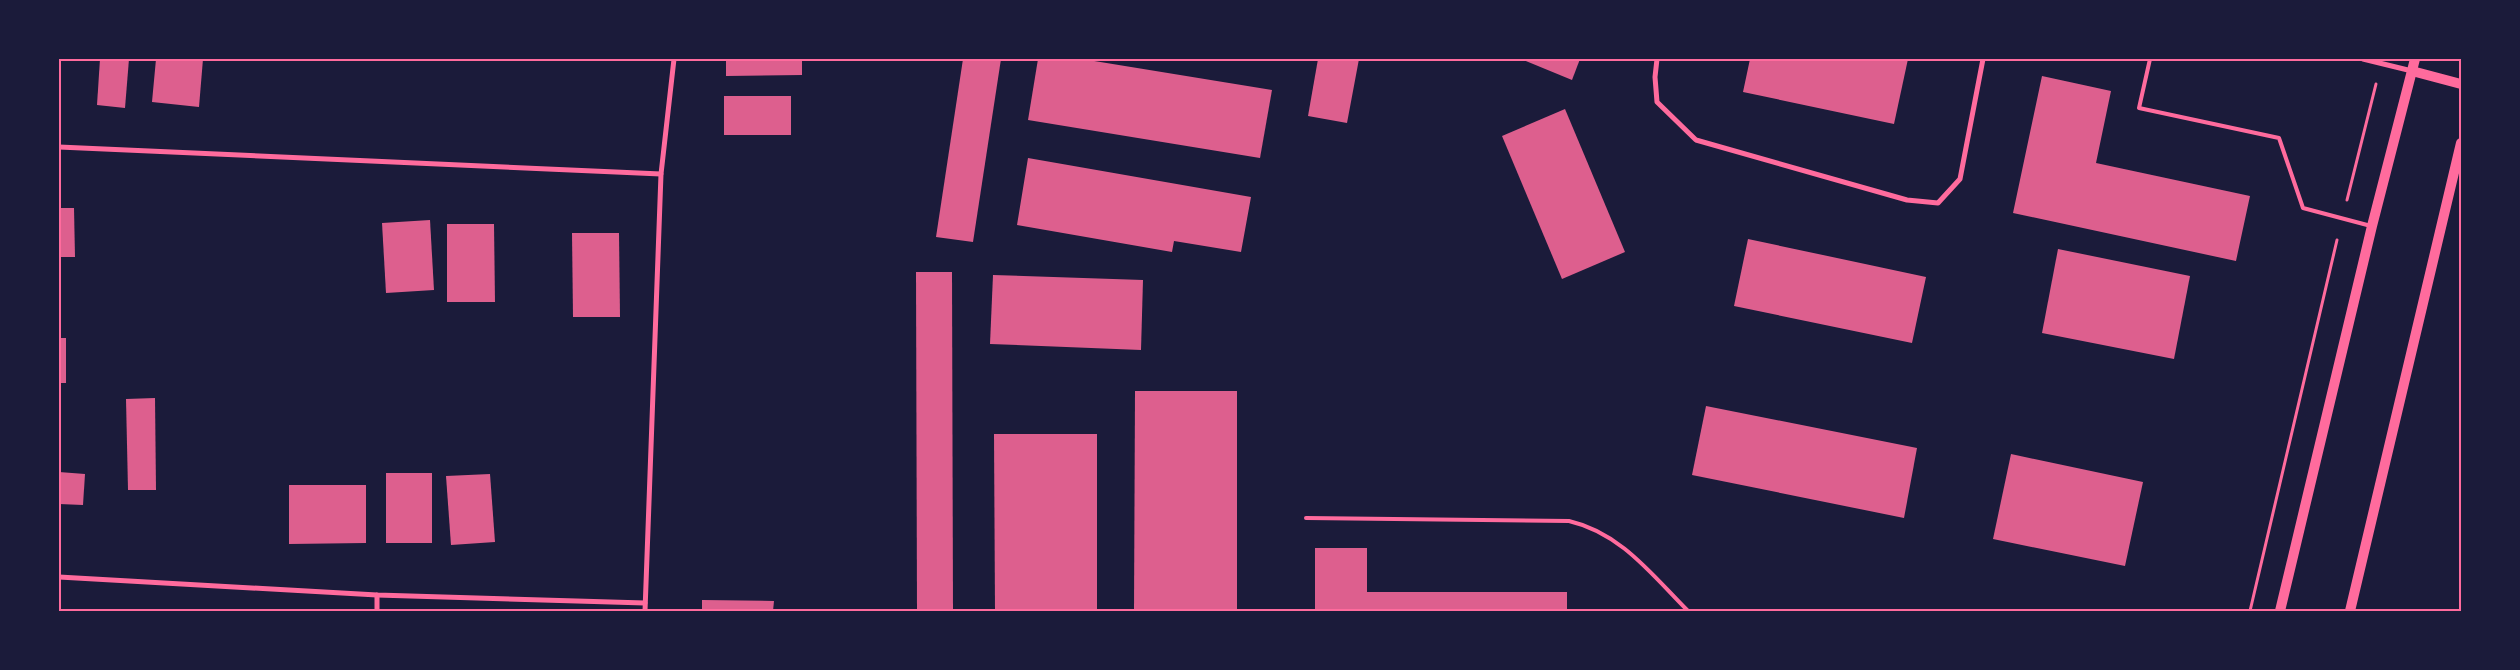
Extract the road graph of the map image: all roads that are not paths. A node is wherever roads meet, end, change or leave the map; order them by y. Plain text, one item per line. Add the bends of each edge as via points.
1 (674, 59) edge
2 (1657, 59) edge
3 (1983, 59) edge
4 (2150, 59) edge
5 (2363, 59) edge
6 (2415, 59) edge
7 (2412, 71) junction
8 (2461, 84) edge
9 (2461, 143) edge
10 (59, 146) edge
11 (660, 174) junction
12 (2372, 226) junction
13 (1306, 518) dead end
14 (59, 577) edge
15 (377, 594) junction
16 (645, 603) junction
17 (377, 611) edge
18 (645, 611) edge
19 (1688, 611) edge
20 (2280, 611) edge
21 (2350, 611) edge

1 - 11 street
2 - 3 street via 1657,102 1696,140 1907,200 1938,203 1960,179
4 - 12 lane via 2139,108 2279,138 2303,208
5 - 7 street
6 - 7 main road
7 - 8 main road
7 - 12 main road
9 - 21 main road
10 - 11 street
11 - 16 street
12 - 20 main road
13 - 19 lane via 1569,521 1590,526 1624,547
14 - 15 street
15 - 16 street
15 - 17 street
16 - 18 street

